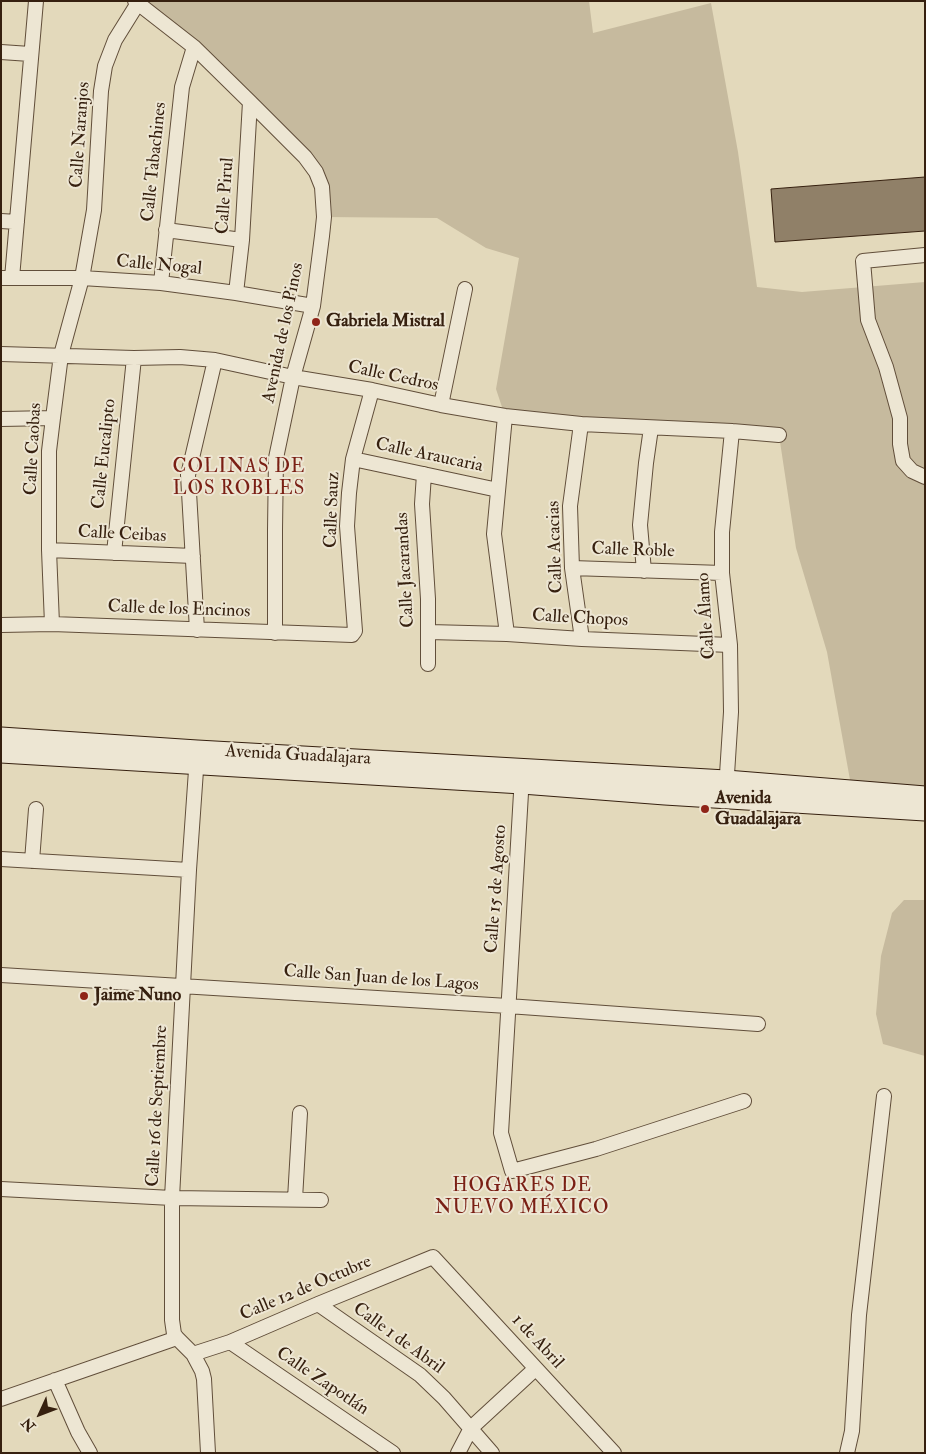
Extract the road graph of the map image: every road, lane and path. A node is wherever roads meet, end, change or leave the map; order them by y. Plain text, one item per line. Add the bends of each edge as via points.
1 (36, 1) edge
2 (137, 2) edge
3 (194, 47) junction
4 (1, 52) edge
5 (30, 54) junction
6 (250, 102) junction
7 (1, 221) edge
8 (17, 222) junction
9 (166, 230) junction
10 (242, 240) junction
11 (925, 254) edge
12 (7, 278) edge
13 (82, 278) junction
14 (161, 283) junction
15 (465, 290) dead end
16 (236, 293) junction
17 (313, 306) junction
18 (1, 354) edge
19 (61, 355) junction
20 (134, 358) junction
21 (215, 360) junction
22 (293, 377) junction
23 (372, 390) junction
24 (440, 406) junction
25 (505, 416) junction
26 (52, 418) junction
27 (1, 419) edge
28 (581, 424) junction
29 (651, 428) junction
30 (732, 431) junction
31 (779, 434) dead end
32 (353, 459) junction
33 (424, 474) junction
34 (925, 477) edge
35 (498, 490) junction
36 (49, 550) junction
37 (114, 553) junction
38 (194, 556) junction
39 (572, 568) junction
40 (644, 571) junction
41 (722, 573) junction
42 (52, 624) junction
43 (1, 625) edge
44 (197, 630) junction
45 (428, 632) junction
46 (275, 633) junction
47 (354, 633) joint
48 (507, 634) junction
49 (582, 639) junction
50 (730, 645) junction
51 (428, 664) dead end
52 (1, 737) edge
53 (1, 753) edge
54 (197, 757) junction
55 (522, 776) junction
56 (726, 789) junction
57 (925, 796) edge
58 (36, 809) dead end
59 (925, 811) edge
60 (1, 859) edge
61 (32, 861) junction
62 (189, 870) junction
63 (1, 975) edge
64 (182, 986) junction
65 (508, 1006) junction
66 (758, 1024) dead end
67 (884, 1096) dead end
68 (744, 1101) dead end
69 (300, 1113) dead end
70 (1, 1189) edge
71 (172, 1198) junction
72 (295, 1199) junction
73 (321, 1200) dead end
74 (432, 1257) joint
75 (318, 1304) junction
76 (177, 1338) junction
77 (230, 1342) junction
78 (193, 1354) junction
79 (535, 1369) junction
80 (54, 1380) junction
81 (1, 1399) edge
82 (471, 1428) junction
83 (90, 1453) edge
84 (208, 1453) edge
85 (393, 1453) edge
86 (458, 1453) edge
87 (492, 1453) edge
88 (614, 1453) edge
89 (847, 1453) edge

1 - 5 street
2 - 3 street, Avenida de los Pinos
2 - 13 street, Calle Naranjos via 115,40 105,66 94,210
3 - 6 street, Avenida de los Pinos
3 - 9 street, Calle Tabachines via 182,87
4 - 5 street
5 - 8 street
6 - 10 street, Calle Pirul
6 - 17 street, Avenida de los Pinos via 305,157 319,178 324,217
7 - 8 street
8 - 12 street
9 - 10 street, Calle Nogal
9 - 14 street, Calle Tabachines
10 - 16 street, Calle Pirul
11 - 34 street via 863,261 868,320 886,367 900,418 903,461 912,471
12 - 13 street, Calle Nogal
13 - 14 street, Calle Nogal
13 - 19 street, Calle Caobas
14 - 16 street, Calle Nogal
15 - 24 street
16 - 17 street, Calle Nogal
17 - 22 street, Avenida de los Pinos
18 - 19 street, Calle Cedros
19 - 20 street, Calle Cedros
19 - 26 street, Calle Caobas
20 - 21 street, Calle Cedros
20 - 37 street, Calle Eucalipto
21 - 22 street, Calle Cedros
21 - 38 street via 188,475
22 - 23 street, Calle Cedros
22 - 46 street, Avenida de los Pinos via 275,470
23 - 24 street, Calle Cedros
23 - 32 street, Calle Sauz
24 - 25 street, Calle Cedros
25 - 28 street, Calle Cedros
25 - 35 street
26 - 27 street
26 - 36 street, Calle Caobas
28 - 29 street, Calle Cedros
28 - 39 street, Calle Acacias via 570,506
29 - 30 street, Calle Cedros
29 - 40 street via 640,524
30 - 31 street, Calle Cedros
30 - 41 street, Calle Álamo via 723,513
32 - 33 street, Calle Araucaria
32 - 47 street, Calle Sauz via 347,526
33 - 35 street, Calle Araucaria
33 - 45 street, Calle Jacarandas via 422,504
35 - 48 street via 494,534
36 - 37 street, Calle Ceibas
36 - 42 street, Calle Caobas
37 - 38 street, Calle Ceibas
38 - 44 street
39 - 40 street, Calle Roble
39 - 49 street, Calle Acacias
40 - 41 street, Calle Roble
41 - 50 street, Calle Álamo
42 - 43 street, Calle de los Encinos
42 - 44 street, Calle de los Encinos
44 - 46 street, Calle de los Encinos
45 - 48 street, Calle Chopos
45 - 51 street, Calle Jacarandas
46 - 47 street, Calle de los Encinos
48 - 49 street, Calle Chopos
49 - 50 street, Calle Chopos
50 - 56 street, Calle Álamo via 731,712
52 - 54 street, Avenida Guadalajara
53 - 54 street, Avenida Guadalajara
54 - 55 street, Avenida Guadalajara
54 - 62 street, Calle 16 de Septiembre
55 - 56 street, Avenida Guadalajara
55 - 65 street, Calle 15 de Agosto
56 - 57 street, Avenida Guadalajara
56 - 59 street, Avenida Guadalajara
58 - 61 street
60 - 61 street
61 - 62 street
62 - 64 street, Calle 16 de Septiembre
63 - 64 street, Calle San Juan de los Lagos
64 - 65 street, Calle San Juan de los Lagos
64 - 71 street, Calle 16 de Septiembre
65 - 66 street, Calle San Juan de los Lagos
65 - 68 street, Calle 15 de Agosto via 500,1133 512,1171
67 - 89 street via 859,1315 852,1431
69 - 72 street
70 - 71 street
71 - 72 street
71 - 76 street, Calle 16 de Septiembre via 172,1327
72 - 73 street
74 - 75 street, Calle 12 de Octubre
74 - 79 street, 1 de Abril
75 - 77 street, Calle 12 de Octubre
75 - 82 street, Calle 1 de Abril via 420,1375
76 - 78 street
76 - 80 street
77 - 78 street, Calle 12 de Octubre
77 - 85 street, Calle Zapotlán
78 - 84 street via 204,1379
79 - 82 street
79 - 88 street, 1 de Abril
80 - 81 street
80 - 83 street
82 - 86 street
82 - 87 street, Calle 1 de Abril

